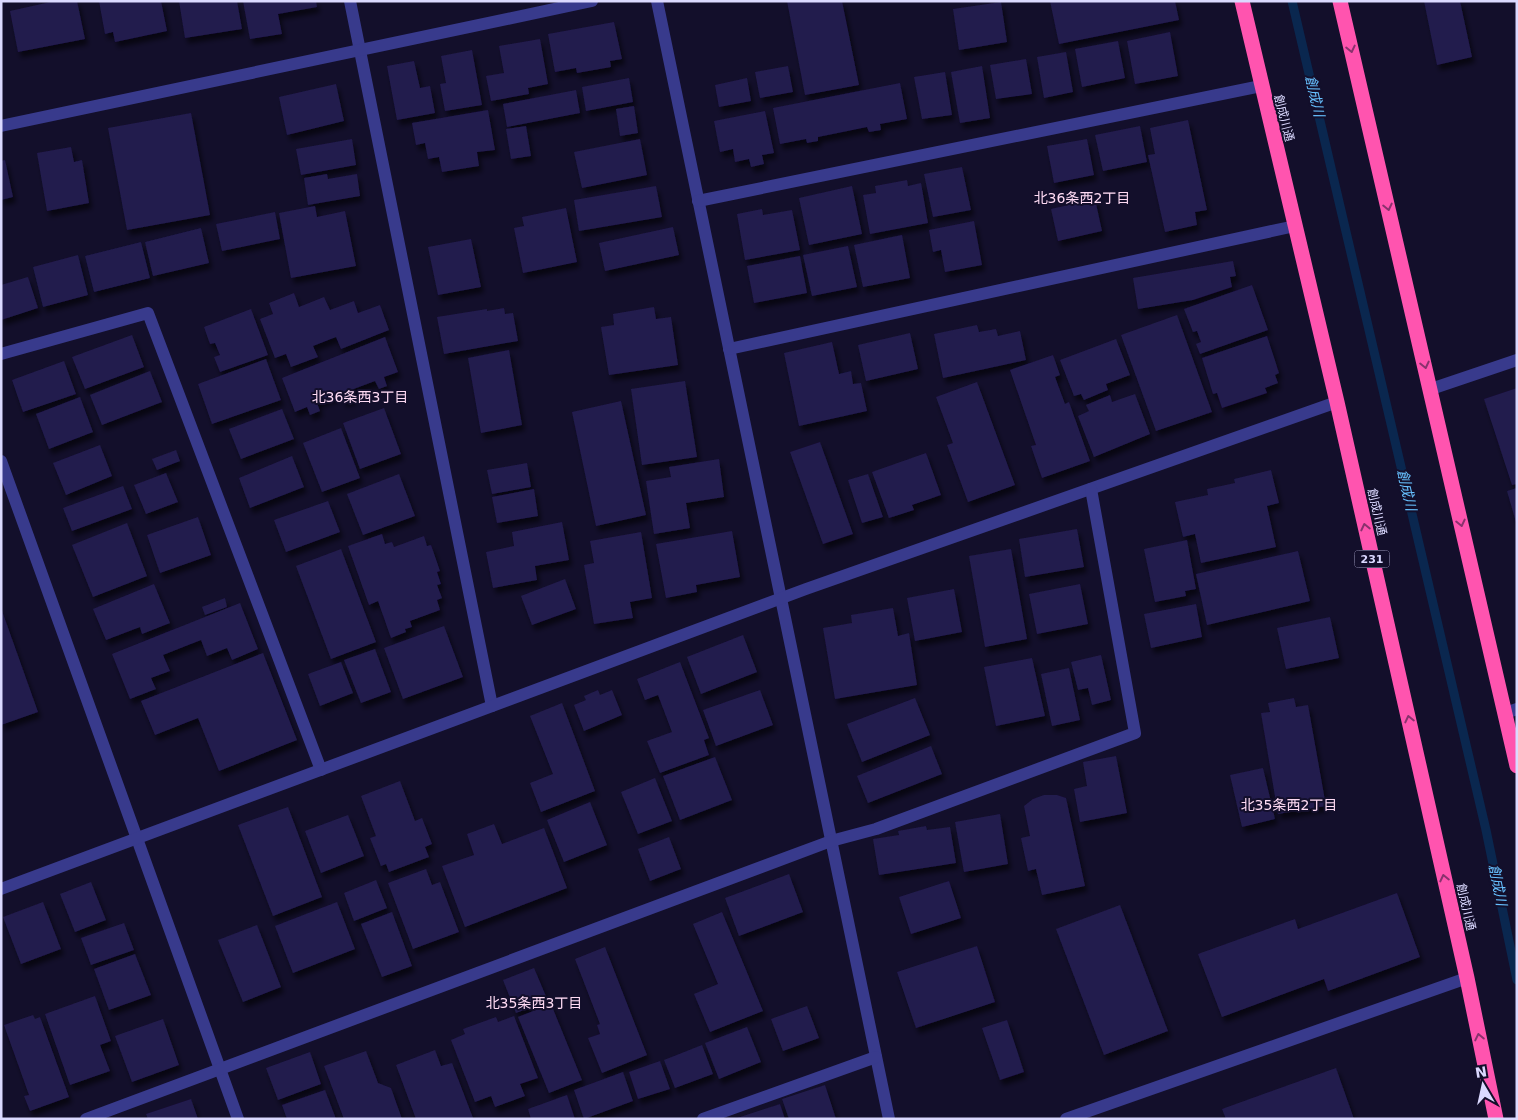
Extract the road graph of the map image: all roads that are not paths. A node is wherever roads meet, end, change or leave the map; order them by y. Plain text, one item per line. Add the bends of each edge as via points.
1 (350, 1) edge
2 (592, 1) edge
3 (656, 1) edge
4 (1242, 1) edge
5 (1340, 1) edge
6 (360, 50) junction
7 (1261, 86) junction
8 (1, 126) edge
9 (698, 201) junction
10 (1295, 226) junction
11 (729, 349) junction
12 (1, 354) edge
13 (1517, 360) edge
14 (1430, 389) junction
15 (1337, 402) junction
16 (1, 461) edge
17 (1091, 489) junction
18 (780, 598) junction
19 (492, 706) junction
20 (1511, 711) edge
21 (1517, 766) edge
22 (321, 770) junction
23 (138, 838) junction
24 (831, 841) junction
25 (1, 889) edge
26 (1467, 978) junction
27 (876, 1056) junction
28 (220, 1069) junction
29 (86, 1119) edge
30 (238, 1119) edge
31 (703, 1119) edge
32 (889, 1119) edge
33 (1066, 1119) edge
34 (1496, 1119) edge

1 - 6 street
2 - 6 street
3 - 9 street
4 - 7 highway, 創成川通 / 231
5 -> 14 highway
6 - 8 street
6 - 19 street
7 - 9 street
7 - 10 highway, 創成川通 / 231
9 - 11 street
10 - 11 street
10 - 15 highway, 創成川通 / 231
11 - 18 street
12 - 22 street via 148,313
13 - 14 street
14 -> 20 highway
15 - 17 street
26 -> 15 highway, 創成川通 / 231
16 - 23 street
17 - 18 street
17 - 24 street via 1135,733 876,829
18 - 19 street
18 - 24 street
19 - 22 street
20 - 21 highway
22 - 23 street
23 - 25 street
23 - 28 street
24 - 27 street
24 - 28 street
26 - 33 street
34 -> 26 highway, 創成川通 / 231
27 - 31 street
27 - 32 street
28 - 29 street
28 - 30 street

